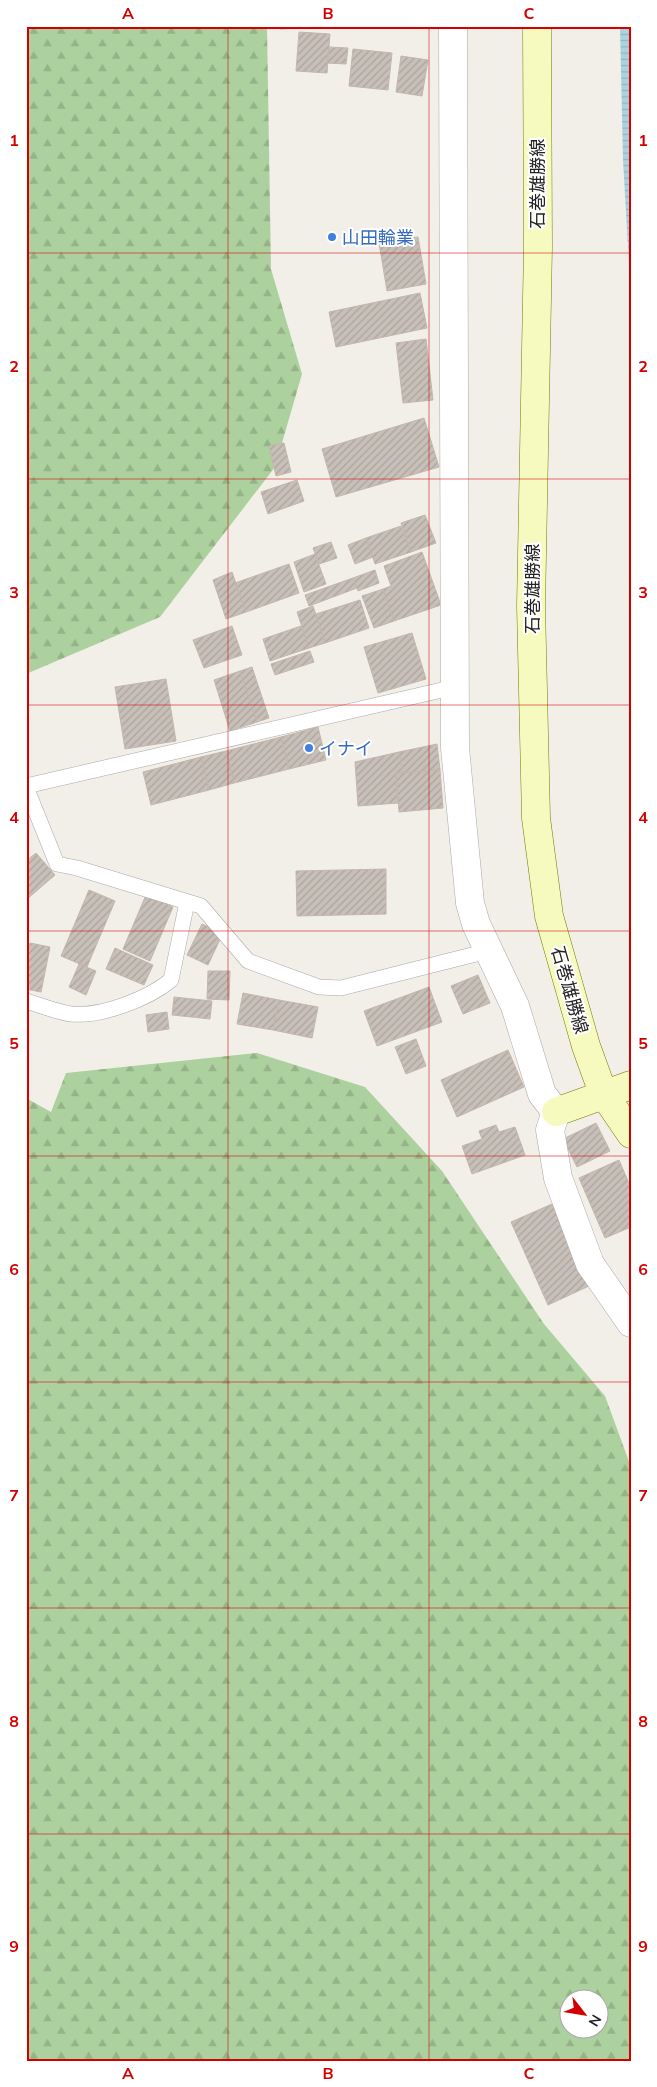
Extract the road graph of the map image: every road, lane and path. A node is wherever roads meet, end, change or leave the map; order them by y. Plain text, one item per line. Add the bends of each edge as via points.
1 (453, 26) edge
2 (537, 26) edge
3 (455, 687) junction
4 (26, 787) edge
5 (187, 902) junction
6 (488, 951) junction
7 (26, 1001) edge
8 (631, 1085) edge
9 (603, 1093) junction
10 (556, 1112) junction
11 (631, 1134) edge
12 (631, 1323) edge

1 - 3 street
2 - 9 main road, 石巻雄勝線 via 538,247 531,587 536,818 549,916 586,1046
3 - 4 lane
3 - 6 street via 455,748 470,903
4 - 5 lane via 57,864
5 - 6 lane via 201,906 248,961 319,987 341,988
5 - 7 lane via 171,980 163,987 111,1011 71,1014
6 - 10 street via 515,1006 542,1094
8 - 9 main road
9 - 10 main road
9 - 11 main road, 石巻雄勝線
10 - 12 street via 550,1130 558,1178 590,1264

